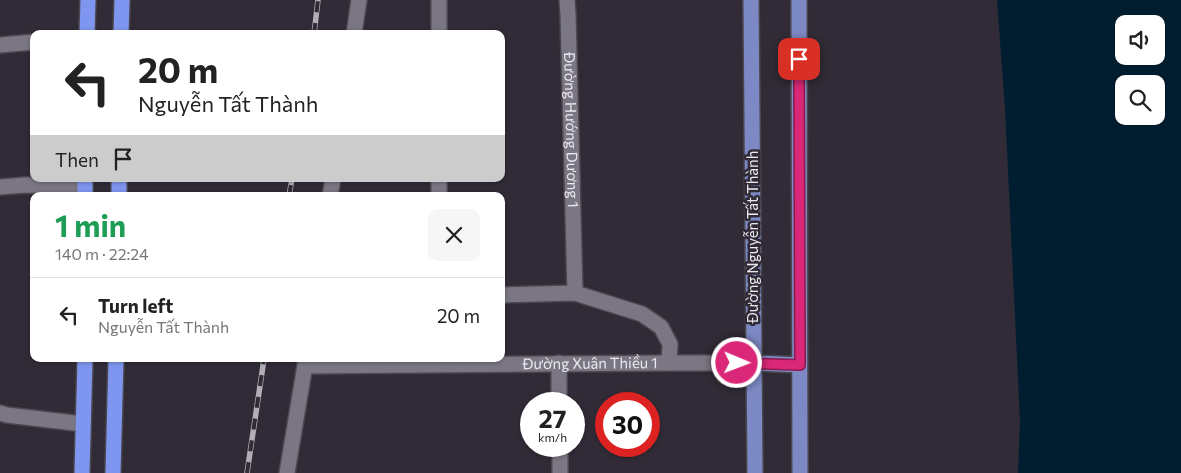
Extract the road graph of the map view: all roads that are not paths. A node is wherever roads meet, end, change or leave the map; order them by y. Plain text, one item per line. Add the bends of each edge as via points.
1 (88, 0) edge
2 (122, 0) edge
3 (359, 0) edge
4 (439, 0) edge
5 (567, 0) edge
6 (752, 0) edge
7 (799, 0) edge
8 (87, 30) edge
9 (121, 30) edge
10 (355, 30) edge
11 (439, 30) edge
12 (30, 42) edge
13 (0, 45) edge
14 (0, 187) edge
15 (85, 187) edge
16 (575, 293) junction
17 (505, 295) edge
18 (85, 362) edge
19 (116, 362) edge
20 (306, 362) edge
21 (373, 362) edge
22 (559, 363) junction
23 (670, 363) junction
24 (754, 363) junction
25 (800, 365) junction
26 (559, 392) edge
27 (0, 413) edge
28 (83, 424) junction
29 (560, 457) edge
30 (82, 473) edge
31 (113, 473) edge
32 (287, 473) edge
33 (560, 473) edge
34 (755, 473) edge
35 (800, 473) edge

1 - 8 highway
2 - 9 highway
3 - 10 street
4 - 11 street
5 - 16 street, Đường Hướng Dương 1
6 - 24 main road, Đường Nguyễn Tất Thành
7 - 25 main road
12 - 13 street
14 - 15 street
16 - 17 street
16 - 23 street via 642,314 661,327 670,344
18 - 28 highway
19 - 31 highway
20 - 21 street, Đường Xuân Thiều 1
20 - 32 street
21 - 22 street, Đường Xuân Thiều 1
22 - 23 street, Đường Xuân Thiều 1
22 - 26 street
23 - 24 street, Đường Xuân Thiều 1
24 - 25 main road
24 - 34 main road, Đường Nguyễn Tất Thành
25 - 35 main road
27 - 28 street
28 - 30 highway
29 - 33 street

